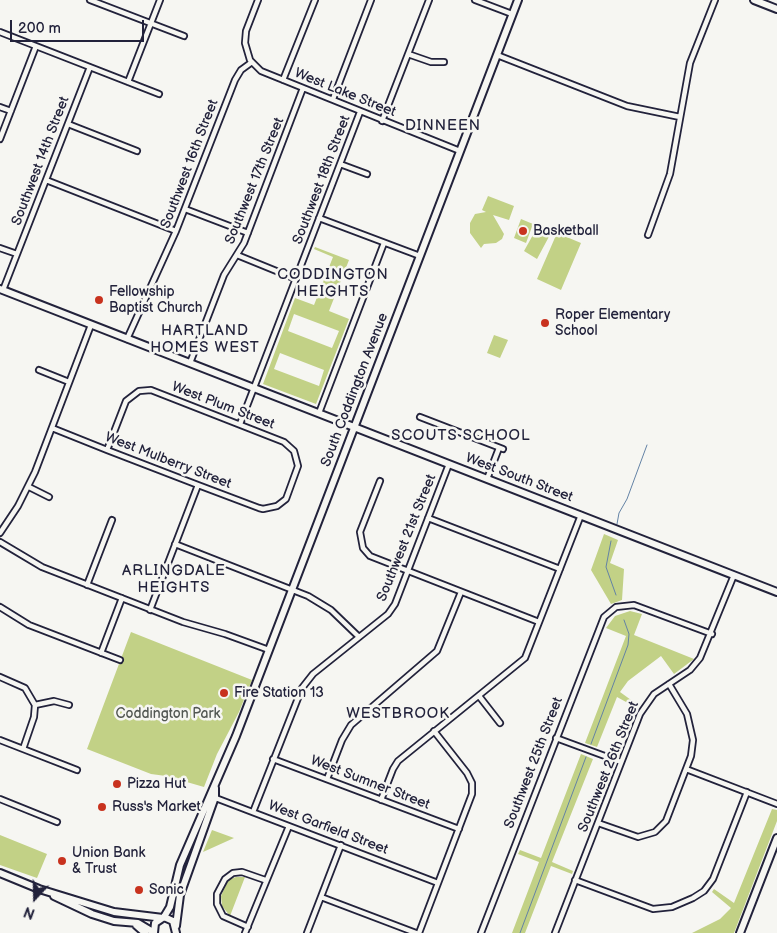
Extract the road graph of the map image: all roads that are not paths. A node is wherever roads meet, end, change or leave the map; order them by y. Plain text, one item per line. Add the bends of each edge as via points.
1 (90, 0) edge
2 (160, 0) edge
3 (258, 0) edge
4 (315, 0) edge
5 (371, 0) edge
6 (428, 0) edge
7 (476, 0) edge
8 (518, 0) edge
9 (715, 0) edge
10 (754, 0) edge
11 (777, 9) edge
12 (512, 14) junction
13 (151, 23) junction
14 (0, 32) edge
15 (184, 36) dead end
16 (36, 46) junction
17 (408, 54) junction
18 (497, 55) junction
19 (252, 62) junction
20 (444, 62) dead end
21 (90, 67) junction
22 (284, 80) junction
23 (128, 82) junction
24 (303, 88) junction
25 (159, 94) dead end
26 (333, 100) junction
27 (0, 106) edge
28 (11, 111) junction
29 (360, 112) junction
30 (680, 117) junction
31 (382, 121) junction
32 (68, 124) junction
33 (0, 139) edge
34 (137, 151) dead end
35 (460, 151) junction
36 (340, 164) junction
37 (366, 174) dead end
38 (46, 180) junction
39 (185, 209) junction
40 (319, 218) junction
41 (176, 231) junction
42 (248, 233) junction
43 (648, 235) dead end
44 (384, 242) junction
45 (0, 248) edge
46 (17, 254) junction
47 (237, 255) junction
48 (420, 256) junction
49 (296, 279) junction
50 (2, 290) edge
51 (91, 325) junction
52 (127, 339) junction
53 (190, 363) junction
54 (40, 370) dead end
55 (69, 382) junction
56 (254, 388) junction
57 (319, 413) junction
58 (420, 417) dead end
59 (240, 424) junction
60 (354, 427) junction
61 (52, 428) junction
62 (107, 450) junction
63 (449, 464) junction
64 (487, 479) junction
65 (380, 481) dead end
66 (198, 485) junction
67 (28, 487) junction
68 (48, 497) dead end
69 (277, 506) joint
70 (581, 515) junction
71 (428, 518) junction
72 (112, 520) dead end
73 (0, 533) edge
74 (0, 542) edge
75 (176, 544) junction
76 (560, 569) junction
77 (408, 571) junction
78 (734, 575) junction
79 (87, 585) junction
80 (292, 590) junction
81 (461, 592) junction
82 (777, 592) edge
83 (122, 598) junction
84 (0, 607) edge
85 (150, 610) junction
86 (539, 622) junction
87 (712, 634) junction
88 (359, 637) junction
89 (269, 650) junction
90 (101, 653) junction
91 (120, 660) dead end
92 (0, 677) edge
93 (669, 684) junction
94 (479, 696) junction
95 (35, 705) junction
96 (69, 705) dead end
97 (500, 723) dead end
98 (434, 731) junction
99 (556, 738) junction
100 (0, 740) edge
101 (23, 749) junction
102 (273, 759) junction
103 (621, 762) junction
104 (686, 769) junction
105 (78, 770) dead end
106 (326, 779) junction
107 (747, 792) junction
108 (212, 796) junction
109 (0, 799) edge
110 (381, 800) junction
111 (777, 804) edge
112 (253, 812) junction
113 (57, 822) dead end
114 (598, 823) junction
115 (289, 826) junction
116 (459, 829) junction
117 (777, 838) edge
118 (341, 846) junction
119 (0, 873) edge
120 (265, 880) junction
121 (575, 880) junction
122 (438, 883) junction
123 (39, 889) junction
124 (172, 895) junction
125 (321, 897) junction
126 (92, 914) junction
127 (134, 916) junction
128 (153, 916) junction
129 (163, 918) junction
130 (128, 922) junction
131 (248, 926) junction
132 (177, 930) edge
133 (145, 933) edge
134 (153, 933) edge
135 (245, 933) edge
136 (307, 933) edge
137 (418, 933) edge
138 (481, 933) edge
139 (555, 933) edge
140 (740, 933) edge

1 - 13 street
2 - 13 street
3 - 19 street via 245,37
4 - 22 street
5 - 26 street, Southwest 18th Street
6 - 17 street
7 - 12 street
8 - 12 main road, South Coddington Avenue
9 - 30 street via 690,63
10 - 11 main road
12 - 18 main road, South Coddington Avenue
13 - 15 street
13 - 23 street
14 - 16 street
16 - 21 street
16 - 28 street
17 - 20 street via 431,62
17 - 31 street
18 - 30 street via 627,106
18 - 35 main road, South Coddington Avenue
19 - 22 street, West Lake Street via 264,73
19 - 39 street, Southwest 16th Street via 241,70 235,80
21 - 23 street
21 - 32 street, Southwest 14th Street
22 - 24 street, West Lake Street
23 - 25 street
24 - 26 street, West Lake Street
24 - 42 street, Southwest 17th Street
26 - 29 street, West Lake Street
27 - 28 street
28 - 33 street
29 - 31 street, West Lake Street
29 - 36 street, Southwest 18th Street
30 - 43 street via 670,174
31 - 35 street, West Lake Street
32 - 34 street
32 - 38 street, Southwest 14th Street
35 - 48 main road, South Coddington Avenue
36 - 37 street
36 - 40 street, Southwest 18th Street
38 - 41 street
38 - 46 street, Southwest 14th Street
39 - 41 street, Southwest 16th Street
39 - 42 street
40 - 44 street
40 - 49 street, Southwest 18th Street
41 - 52 street, Southwest 16th Street
42 - 47 street, Southwest 17th Street
44 - 48 street
44 - 57 street
45 - 46 street
46 - 50 street, Southwest 14th Street
47 - 49 street
47 - 53 street, Southwest 17th Street via 224,275
48 - 60 main road, South Coddington Avenue
49 - 56 street, Southwest 18th Street
50 - 51 main road, West South Street
51 - 52 main road, West South Street
51 - 55 street
52 - 53 main road, West South Street
53 - 56 main road, West South Street
54 - 55 street
55 - 61 street
56 - 57 main road, West South Street
56 - 59 street, Southwest 18th Street
57 - 60 main road, West South Street
58 - 64 street via 501,448
59 - 62 street, West Plum Street via 156,392 139,391 124,404
59 - 69 street, West Plum Street via 284,442 294,451 297,471 288,495
60 - 63 main road, West South Street
60 - 80 main road, South Coddington Avenue
61 - 62 street, West Mulberry Street
61 - 67 street
62 - 66 street, West Mulberry Street
63 - 64 main road, West South Street
63 - 71 street, Southwest 21st Street
64 - 70 main road, West South Street
65 - 77 street via 362,526 362,548 374,558
66 - 69 street, West Mulberry Street via 259,508
66 - 75 street
67 - 68 street
67 - 73 street
70 - 76 street
70 - 78 main road, West South Street
71 - 76 street
71 - 77 street, Southwest 21st Street
72 - 79 street
74 - 79 street via 30,561
75 - 80 street
75 - 85 street
76 - 86 street
77 - 81 street
77 - 88 street, Southwest 21st Street via 391,610
78 - 82 main road, West South Street
78 - 87 street, Southwest 26th Street
79 - 83 street
80 - 88 street via 331,610
80 - 89 main road, South Coddington Avenue
81 - 86 street
81 - 106 street via 437,651 351,725
83 - 85 street
83 - 90 street
84 - 90 street via 29,625
85 - 89 street
86 - 94 street via 525,658
87 - 93 street, Southwest 26th Street via 695,665
87 - 99 street, Southwest 25th Street via 634,605 616,607 608,612 601,622
88 - 102 street, Southwest 21st Street via 307,681 297,696
89 - 108 main road, South Coddington Avenue
90 - 91 street
92 - 95 street via 25,688
93 - 103 street, Southwest 26th Street via 643,707
93 - 104 street via 687,714 692,732 692,748
94 - 97 street
94 - 98 street
95 - 96 street via 54,701
95 - 101 street
98 - 110 street via 395,765
98 - 116 street via 472,783 471,799
99 - 103 street
99 - 138 street, Southwest 25th Street
100 - 101 street
101 - 105 street
102 - 106 street, West Sumner Street
102 - 112 street, Southwest 21st Street
103 - 114 street, Southwest 26th Street
104 - 107 street
104 - 114 street via 666,821 655,832 635,836
106 - 110 street, West Sumner Street
107 - 111 street
107 - 121 street via 713,879 704,891 693,898 672,907 653,909
108 - 112 street, West Garfield Street
108 - 124 main road, South Coddington Avenue via 180,865
108 - 132 main road, South Coddington Avenue via 182,886
109 - 113 street
110 - 116 street, West Sumner Street
112 - 115 street, West Garfield Street
114 - 121 street, Southwest 26th Street
115 - 118 street, West Garfield Street
115 - 120 street
116 - 122 street
117 - 140 main road
118 - 122 street, West Garfield Street
118 - 125 street
119 - 123 main road
120 - 131 street
120 - 131 street via 242,872 233,873 225,879 217,894 216,904 223,916
121 - 139 street, Southwest 26th Street
122 - 137 street
123 - 126 main road
123 - 127 main road via 83,906 89,903
124 - 128 main road via 168,906
124 - 129 main road, South Coddington Avenue via 170,907
125 - 136 street
125 - 137 street
126 - 127 main road via 97,911 113,916
126 - 130 main road
127 - 128 main road
128 - 129 main road
129 - 132 main road via 171,920
129 - 134 main road, South Coddington Avenue via 155,923
130 - 133 main road
130 - 134 main road via 142,924
131 - 135 street

